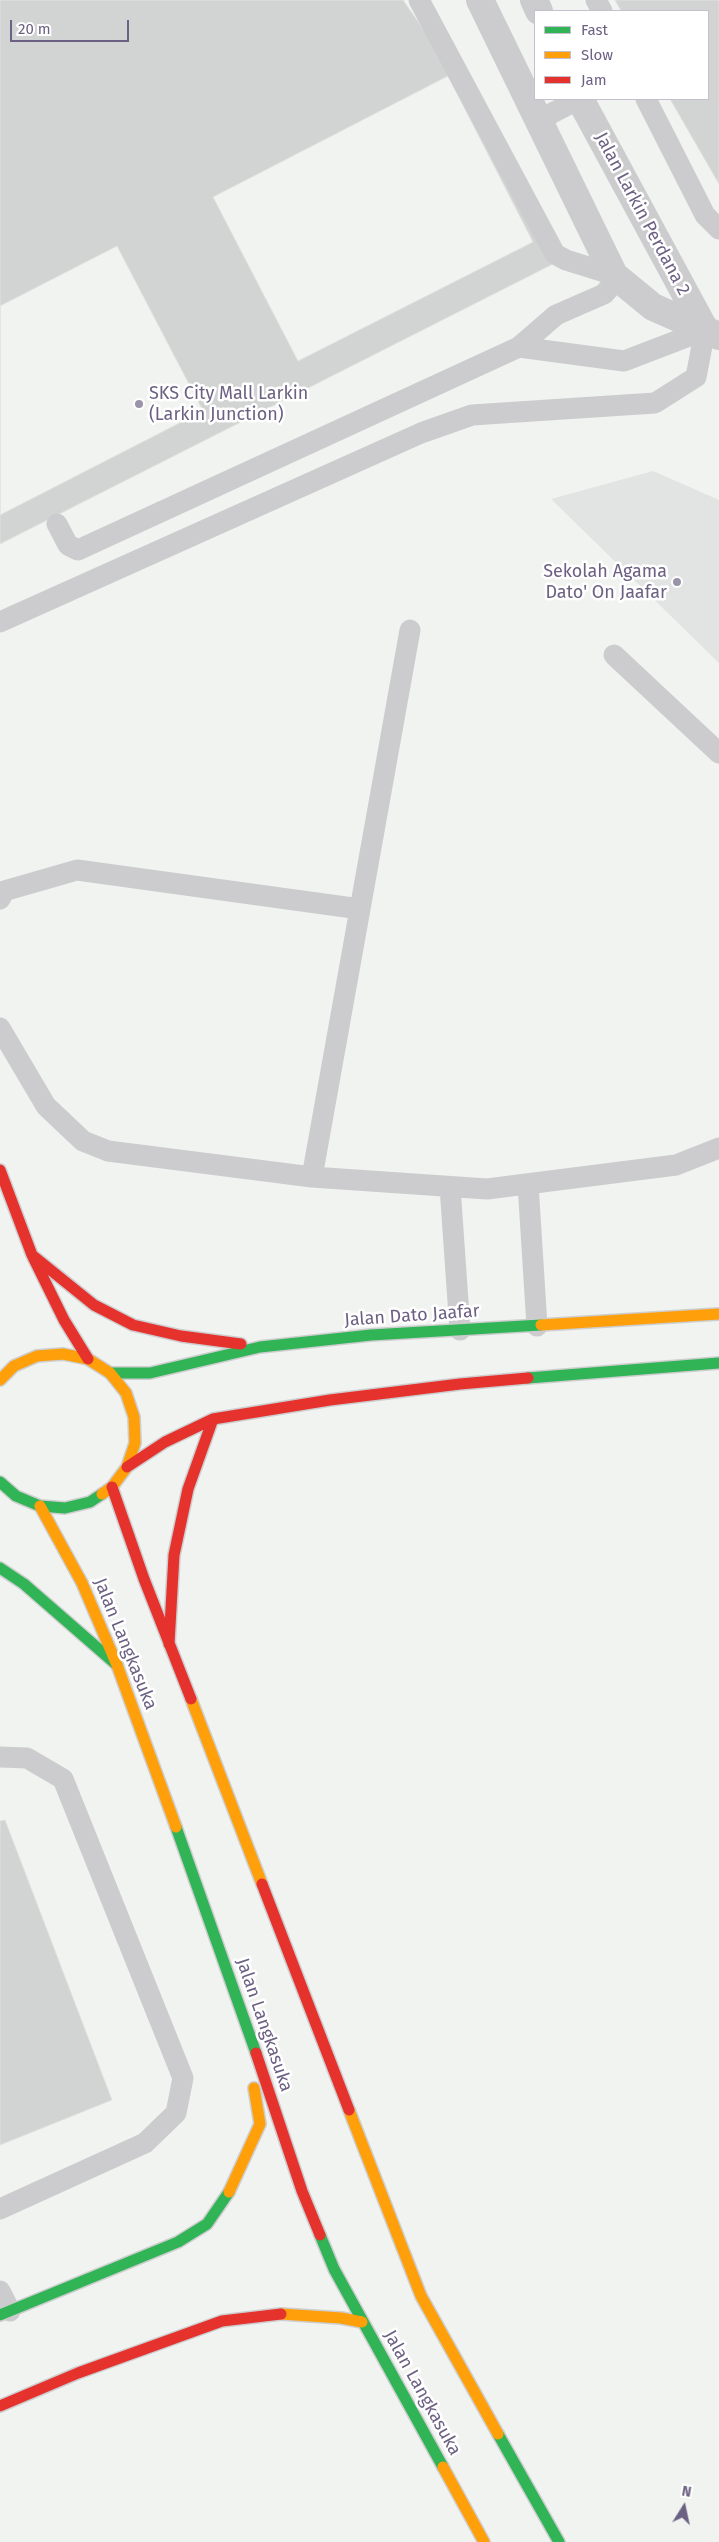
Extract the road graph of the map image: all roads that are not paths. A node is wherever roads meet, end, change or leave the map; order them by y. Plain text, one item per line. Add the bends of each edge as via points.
1 (418, 0) edge
2 (480, 0) edge
3 (578, 100) edge
4 (581, 100) edge
5 (647, 100) edge
6 (538, 120) junction
7 (719, 229) edge
8 (614, 275) junction
9 (712, 333) edge
10 (519, 347) junction
11 (57, 524) dead end
12 (0, 622) edge
13 (410, 630) dead end
14 (614, 656) dead end
15 (719, 753) edge
16 (0, 899) edge
17 (360, 909) junction
18 (0, 1028) edge
19 (719, 1148) edge
20 (0, 1170) edge
21 (312, 1177) junction
22 (528, 1184) junction
23 (450, 1187) junction
24 (32, 1255) junction
25 (719, 1314) edge
26 (537, 1326) junction
27 (460, 1330) junction
28 (260, 1347) junction
29 (88, 1359) junction
30 (719, 1363) edge
31 (110, 1373) junction
32 (0, 1380) edge
33 (212, 1419) junction
34 (127, 1466) junction
35 (0, 1482) edge
36 (112, 1487) junction
37 (0, 1493) edge
38 (16, 1496) junction
39 (40, 1506) junction
40 (0, 1568) edge
41 (169, 1644) junction
42 (117, 1665) junction
43 (0, 1757) edge
44 (240, 2005) junction
45 (0, 2209) edge
46 (0, 2291) edge
47 (5, 2313) edge
48 (362, 2322) junction
49 (0, 2406) edge
50 (484, 2542) edge
51 (559, 2542) edge

1 - 8 lane via 555,254
2 - 6 street, Jalan Larkin Perdana 2
3 - 6 lane
4 - 9 street, Jalan Larkin Perdana 2
5 - 7 lane via 705,215
6 - 8 street, Jalan Larkin Perdana 2
8 - 9 street, Jalan Larkin Perdana 2 via 654,307
8 - 10 lane via 604,294 556,315
9 - 10 lane via 624,361
9 - 12 lane via 696,377 655,403 472,415 421,433
10 - 11 lane via 78,550 68,545
13 - 17 lane
14 - 15 lane
16 - 17 lane via 4,891 77,870
17 - 21 lane
18 - 21 lane via 46,1106 83,1141 108,1151
19 - 22 lane via 676,1165
20 - 24 main road
21 - 23 lane
22 - 23 lane via 487,1189
22 - 26 lane
23 - 27 lane
24 - 28 main road via 94,1305 133,1325 181,1336
24 - 29 main road via 64,1320
25 - 26 main road, Jalan Dato Jaafar
26 - 27 main road, Jalan Dato Jaafar
27 - 28 main road, Jalan Dato Jaafar via 371,1334
28 - 31 main road, Jalan Dato Jaafar via 150,1373
29 - 31 main road
29 - 32 main road via 63,1354 37,1356 14,1366
30 - 33 main road via 460,1384
31 - 34 main road via 126,1393 134,1417 135,1443
33 - 34 main road via 165,1442
33 - 41 main road via 188,1489 174,1555
34 - 36 main road
35 - 38 main road
36 - 39 main road via 90,1502 65,1508
36 - 41 main road
37 - 38 main road
38 - 39 main road
39 - 42 main road, Jalan Langkasuka via 82,1583
40 - 42 main road via 24,1584
41 - 51 main road via 421,2296
42 - 44 main road, Jalan Langkasuka
43 - 45 lane via 27,1758 63,1779 183,2078 176,2113 145,2143
44 - 47 main road via 260,2124 234,2185 207,2224 178,2242
44 - 48 main road, Jalan Langkasuka via 302,2191 334,2269
46 - 47 lane
48 - 49 main road via 277,2314 222,2322 78,2373
48 - 50 main road, Jalan Langkasuka

